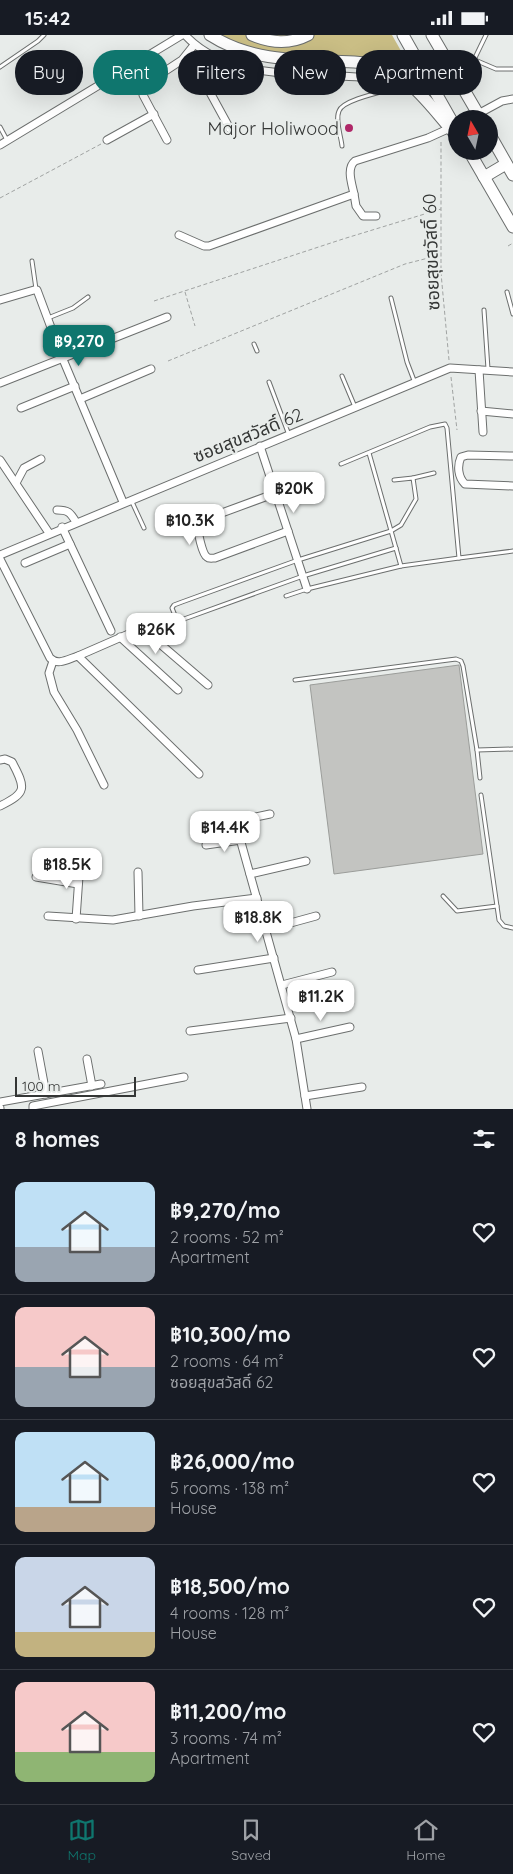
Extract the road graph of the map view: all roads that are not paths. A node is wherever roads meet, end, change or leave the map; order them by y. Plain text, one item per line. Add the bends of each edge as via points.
1 (44, 35) edge
2 (183, 35) edge
3 (210, 35) edge
4 (252, 35) edge
5 (308, 35) edge
6 (403, 35) edge
7 (432, 35) edge
8 (486, 35) edge
9 (194, 45) junction
10 (191, 50) edge
11 (441, 50) edge
12 (479, 50) edge
13 (178, 63) edge
14 (356, 63) edge
15 (482, 63) edge
16 (0, 67) edge
17 (513, 69) edge
18 (356, 78) edge
19 (211, 95) edge
20 (375, 95) edge
21 (416, 95) edge
22 (467, 95) edge
23 (513, 99) edge
24 (476, 110) edge
25 (490, 110) edge
26 (154, 114) junction
27 (448, 125) edge
28 (0, 127) edge
29 (448, 128) edge
30 (230, 129) dead end
31 (448, 132) edge
32 (7, 140) junction
33 (107, 140) road end
34 (167, 140) dead end
35 (0, 145) edge
36 (498, 145) edge
37 (342, 146) dead end
38 (475, 160) edge
39 (510, 162) edge
40 (513, 175) edge
41 (484, 177) junction
42 (354, 194) junction
43 (376, 216) dead end
44 (513, 227) edge
45 (179, 235) dead end
46 (32, 261) dead end
47 (36, 290) junction
48 (507, 292) dead end
49 (88, 297) dead end
50 (391, 298) dead end
51 (0, 300) edge
52 (484, 310) dead end
53 (513, 314) edge
54 (167, 317) dead end
55 (47, 318) junction
56 (254, 344) dead end
57 (257, 351) dead end
58 (62, 357) junction
59 (151, 369) dead end
60 (479, 370) junction
61 (489, 371) junction
62 (513, 372) edge
63 (342, 376) dead end
64 (269, 382) dead end
65 (0, 383) edge
66 (415, 383) junction
67 (75, 386) junction
68 (80, 399) junction
69 (355, 407) junction
70 (21, 408) dead end
71 (482, 411) junction
72 (513, 414) edge
73 (482, 432) dead end
74 (289, 435) junction
75 (260, 446) junction
76 (369, 453) junction
77 (513, 456) edge
78 (41, 459) dead end
79 (0, 460) edge
80 (341, 464) dead end
81 (434, 473) dead end
82 (413, 478) junction
83 (394, 480) dead end
84 (16, 483) junction
85 (513, 486) edge
86 (276, 493) junction
87 (131, 499) junction
88 (123, 503) junction
89 (56, 510) dead end
90 (76, 522) junction
91 (62, 527) junction
92 (144, 529) dead end
93 (288, 531) junction
94 (391, 531) junction
95 (50, 533) junction
96 (70, 544) junction
97 (396, 548) junction
98 (513, 551) edge
99 (0, 555) edge
100 (459, 558) junction
101 (0, 559) edge
102 (298, 560) junction
103 (25, 563) dead end
104 (401, 565) junction
105 (303, 576) junction
106 (306, 589) junction
107 (286, 596) dead end
108 (111, 631) dead end
109 (120, 637) junction
110 (78, 656) junction
111 (54, 661) junction
112 (295, 680) dead end
113 (208, 685) dead end
114 (178, 690) dead end
115 (513, 749) edge
116 (476, 750) junction
117 (0, 760) edge
118 (199, 774) dead end
119 (480, 778) dead end
120 (104, 785) dead end
121 (482, 795) dead end
122 (0, 805) edge
123 (270, 814) dead end
124 (241, 840) junction
125 (206, 845) dead end
126 (306, 861) dead end
127 (80, 863) dead end
128 (138, 872) dead end
129 (250, 874) junction
130 (36, 877) dead end
131 (78, 884) junction
132 (443, 896) dead end
133 (257, 898) junction
134 (497, 906) junction
135 (48, 916) dead end
136 (139, 916) junction
137 (316, 917) dead end
138 (76, 919) junction
139 (513, 928) edge
140 (265, 930) junction
141 (274, 958) junction
142 (198, 970) dead end
143 (332, 972) dead end
144 (282, 985) junction
145 (291, 1018) junction
146 (350, 1027) dead end
147 (190, 1031) dead end
148 (296, 1039) junction
149 (38, 1051) dead end
150 (87, 1059) dead end
151 (184, 1077) dead end
152 (101, 1084) dead end
153 (92, 1086) junction
154 (362, 1087) dead end
155 (46, 1094) junction
156 (305, 1096) junction
157 (0, 1102) edge
158 (33, 1109) edge
159 (307, 1109) edge

1 - 16 lane
2 - 9 street
2 - 32 street
3 - 14 main road via 245,52 268,57
4 - 5 main road via 283,42
6 - 27 main road
7 - 11 main road
8 - 12 lane
9 - 10 street
9 - 18 street via 239,66 272,72
13 - 26 street via 143,88
15 - 17 lane via 496,69
19 - 30 street
20 - 37 lane via 341,107 338,119
21 - 29 main road
22 - 24 main road
23 - 25 street via 502,101
26 - 33 street
26 - 34 street
28 - 32 lane
31 - 42 street via 356,161 350,168
32 - 35 street
36 - 39 main road
38 - 41 main road
39 - 40 main road
39 - 41 main road
41 - 44 main road
42 - 43 street via 356,206 363,216
42 - 45 street via 209,246
46 - 47 lane
47 - 51 street
47 - 55 street
48 - 53 lane
49 - 55 lane via 73,308
50 - 66 lane
52 - 61 lane
54 - 58 street
55 - 58 street
56 - 57 lane
58 - 65 street
58 - 67 street
59 - 68 street
60 - 61 street, ซอยสุขสวัสดิ์ 62
60 - 66 street, ซอยสุขสวัสดิ์ 62 via 450,368
60 - 71 street
61 - 62 street, ซอยสุขสวัสดิ์ 62
63 - 69 lane
64 - 74 lane
66 - 69 street, ซอยสุขสวัสดิ์ 62
67 - 68 street
67 - 70 street
68 - 88 street
69 - 74 street, ซอยสุขสวัสดิ์ 62
71 - 72 street
71 - 73 street
74 - 75 street, ซอยสุขสวัสดิ์ 62
75 - 86 street
75 - 87 street, ซอยสุขสวัสดิ์ 62
76 - 80 lane
76 - 94 lane
76 - 100 lane via 430,427 445,424
77 - 85 street via 468,455 462,457 458,466 465,484
78 - 84 street via 24,468
79 - 84 street
81 - 82 lane
82 - 83 lane
82 - 94 lane via 416,499 401,525
84 - 95 street
86 - 93 street
86 - 93 street via 200,521 197,525 204,555 215,558
87 - 88 street, ซอยสุขสวัสดิ์ 62
87 - 92 lane
88 - 90 street, ซอยสุขสวัสดิ์ 62
89 - 90 street via 71,513
90 - 91 street, ซอยสุขสวัสดิ์ 62
91 - 95 street, ซอยสุขสวัสดิ์ 62
91 - 96 street
93 - 102 street
94 - 97 lane
94 - 102 lane
95 - 99 street, ซอยสุขสวัสดิ์ 62
96 - 103 street
96 - 108 street
97 - 104 lane
97 - 105 lane
98 - 100 lane
100 - 104 lane
101 - 111 street
102 - 105 street
102 - 105 lane via 177,604 172,608 173,612 176,618 184,619
104 - 106 lane
105 - 106 street
106 - 107 lane
109 - 110 street
109 - 113 street via 140,630
109 - 114 street
110 - 111 street
110 - 118 street
111 - 120 street via 49,673 54,692
112 - 116 lane via 448,659 461,661
115 - 116 lane
116 - 119 lane
117 - 122 street via 12,762 22,785 17,798
121 - 134 lane
123 - 124 street via 241,819 237,828
124 - 125 street
124 - 129 street
126 - 129 street
127 - 131 street
128 - 136 street
129 - 133 street
130 - 131 street
131 - 138 street
132 - 134 lane via 458,911
133 - 136 street
133 - 140 street
134 - 139 lane via 501,924
135 - 138 street
136 - 138 street via 113,920
137 - 140 street
140 - 141 street
141 - 142 street
141 - 144 street
143 - 144 street
144 - 145 street
145 - 147 street
145 - 148 street
146 - 148 street
148 - 156 street
149 - 155 street
150 - 153 street
151 - 158 street via 32,1106
152 - 153 street
153 - 155 street
154 - 156 street
155 - 157 street
156 - 159 street

